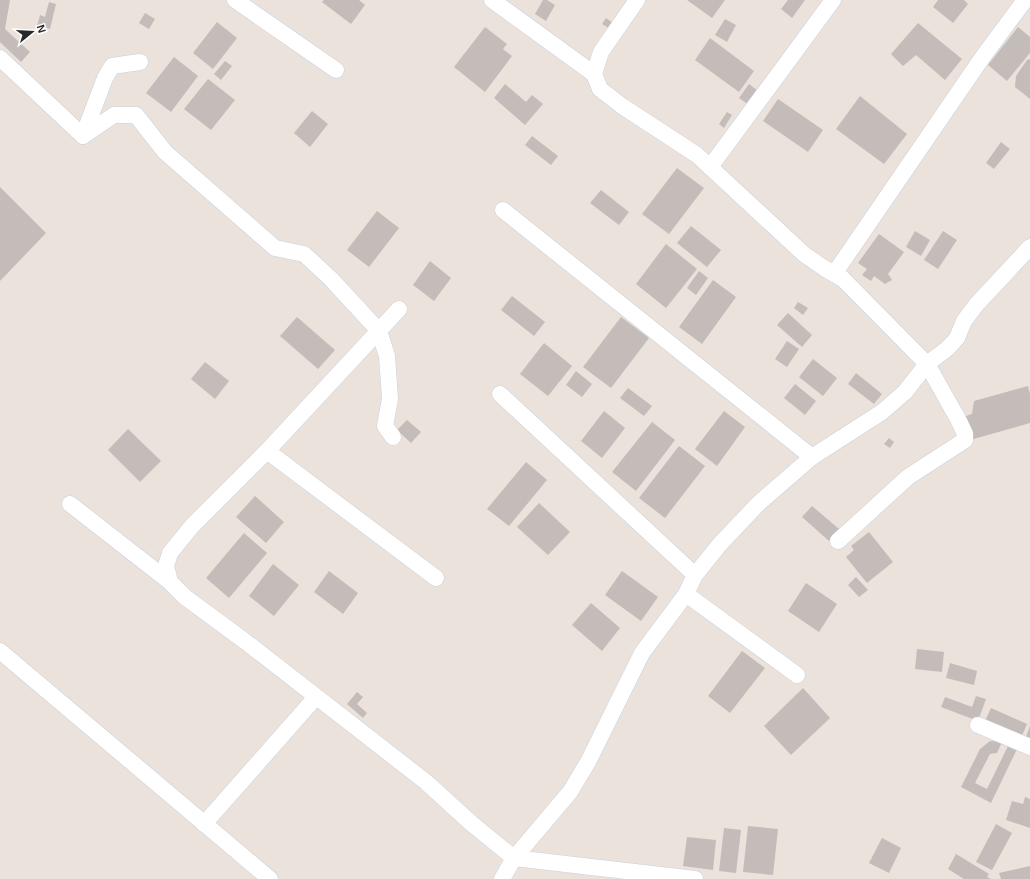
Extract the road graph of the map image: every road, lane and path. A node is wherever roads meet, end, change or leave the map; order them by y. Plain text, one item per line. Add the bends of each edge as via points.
1 (235, 0) edge
2 (492, 0) edge
3 (637, 0) edge
4 (833, 0) edge
5 (1025, 0) edge
6 (0, 58) edge
7 (140, 62) dead end
8 (336, 70) dead end
9 (594, 74) junction
10 (83, 136) junction
11 (710, 167) junction
12 (503, 210) dead end
13 (1030, 247) edge
14 (834, 274) junction
15 (399, 309) dead end
16 (379, 331) junction
17 (927, 364) junction
18 (500, 394) dead end
19 (393, 437) dead end
20 (267, 451) junction
21 (812, 457) junction
22 (70, 504) dead end
23 (838, 541) dead end
24 (696, 575) junction
25 (436, 578) dead end
26 (170, 582) junction
27 (686, 594) junction
28 (0, 651) edge
29 (797, 675) dead end
30 (316, 697) junction
31 (978, 725) dead end
32 (1030, 747) edge
33 (204, 824) junction
34 (514, 858) junction
35 (270, 879) edge
36 (502, 879) edge
37 (696, 879) edge

1 - 8 street
2 - 9 street
3 - 9 street via 601,52
4 - 11 street
5 - 14 street
6 - 10 street
7 - 10 street via 112,66
9 - 11 street via 600,89 697,155
10 - 16 street via 114,115 136,115 165,152 275,248 304,254
11 - 14 street via 805,255
12 - 21 street
13 - 17 street via 976,305 964,321 957,338
14 - 17 street via 843,279
15 - 16 street
16 - 19 street via 387,356 390,399 385,426
16 - 20 street
17 - 21 street via 905,392 882,412
17 - 23 street via 958,419 965,434 964,440 908,477
18 - 24 street
20 - 25 street
20 - 26 street via 192,526 170,554 166,566
21 - 24 street via 731,531
22 - 26 street
24 - 27 street
26 - 30 street via 185,597
27 - 29 street
27 - 34 street via 642,653 588,762 570,792
28 - 33 street
30 - 33 street
30 - 34 street via 426,782
31 - 32 street
33 - 35 street
34 - 36 street
34 - 37 street

